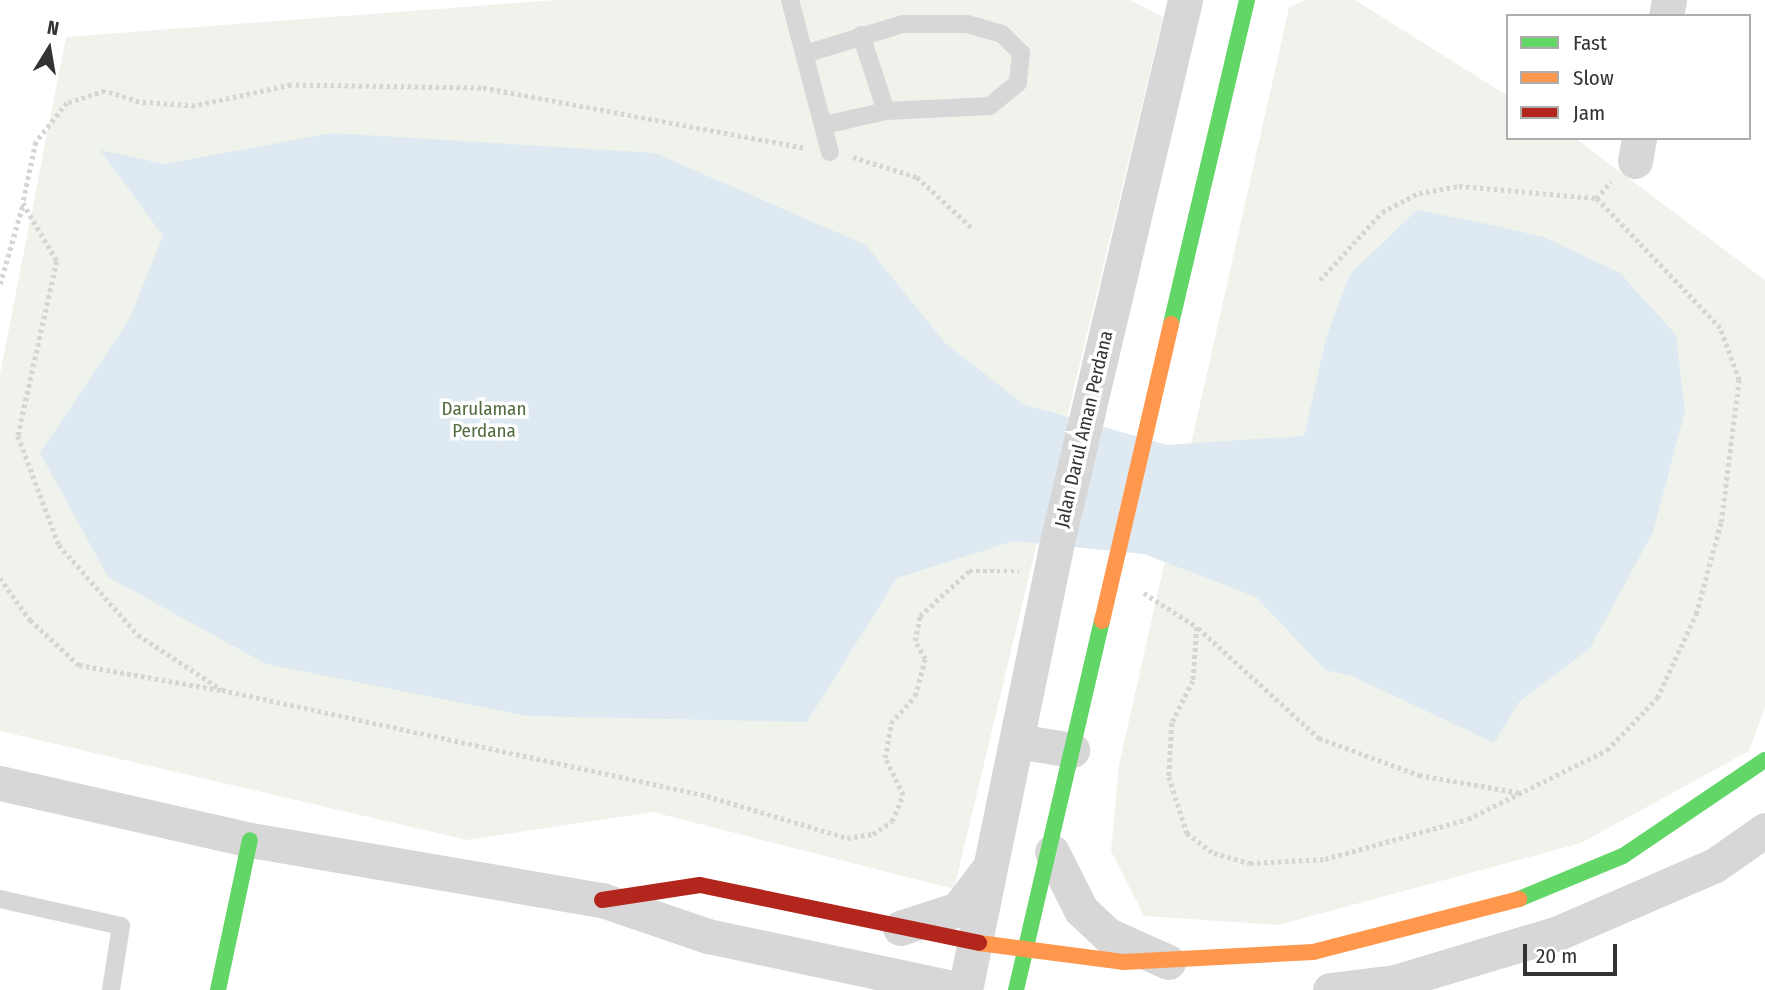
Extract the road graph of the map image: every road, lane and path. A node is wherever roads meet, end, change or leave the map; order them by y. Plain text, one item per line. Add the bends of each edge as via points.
1 (790, 0) edge
2 (1185, 0) edge
3 (1247, 0) edge
4 (861, 35) junction
5 (805, 54) junction
6 (886, 111) junction
7 (825, 125) junction
8 (1637, 149) edge
9 (830, 152) junction
10 (1596, 198) junction
11 (23, 203) junction
12 (972, 228) dead end
13 (1320, 280) dead end
14 (0, 284) edge
15 (1052, 561) junction
16 (0, 578) edge
17 (1110, 582) junction
18 (1197, 627) junction
19 (222, 690) junction
20 (1017, 741) junction
21 (1072, 750) junction
22 (1765, 760) edge
23 (0, 783) edge
24 (1521, 793) junction
25 (1765, 830) edge
26 (250, 840) junction
27 (1052, 852) junction
28 (993, 860) junction
29 (0, 899) edge
30 (603, 900) junction
31 (900, 928) junction
32 (974, 943) junction
33 (1025, 953) junction
34 (1170, 962) junction
35 (111, 990) edge
36 (218, 990) edge
37 (963, 990) edge
38 (1016, 990) edge
39 (1330, 990) edge

1 - 5 lane
2 - 15 street, Jalan Darul Aman Perdana
3 - 17 street
4 - 5 lane
4 - 6 lane
4 - 6 lane via 902,24 967,24 1002,34 1021,53 1018,83 990,106
5 - 7 lane
6 - 7 lane
7 - 9 lane
8 - 10 path
9 - 11 path via 481,88 291,85 195,106 139,102 105,91 67,103 36,142
9 - 12 path via 917,177
10 - 13 path via 1459,186 1419,193 1382,212
10 - 24 path via 1720,328 1739,380 1732,443 1721,522 1696,614 1657,698 1607,750
11 - 14 path
11 - 19 path via 57,261 18,436 59,545 138,635
15 - 19 path via 969,571 920,616 915,641 925,659 915,696 891,723 885,758 903,795 892,821 873,834 847,838 706,796
15 - 20 street, Jalan Darul Aman Perdana
16 - 19 path via 30,620 79,665
17 - 18 path via 1147,594
17 - 21 street
18 - 24 path via 1319,738 1419,775
18 - 24 path via 1193,681 1172,723 1169,777 1187,833 1214,853 1250,863 1325,859 1468,819
20 - 21 street
20 - 28 street, Jalan Darul Aman Perdana
21 - 27 street
22 - 34 street via 1623,856 1515,901 1312,952
23 - 26 street
25 - 39 street via 1715,865 1558,933 1395,982
26 - 30 street
26 - 36 street
27 - 33 street
27 - 34 street via 1081,910 1099,926
28 - 31 street, Jalan Darul Aman Perdana via 958,909
28 - 32 street, Jalan Darul Aman Perdana
29 - 35 lane via 121,926
30 - 31 street via 700,885
30 - 37 street via 708,936
31 - 32 street
32 - 33 street
32 - 37 street, Jalan Darul Aman Perdana
33 - 34 street
33 - 38 street

